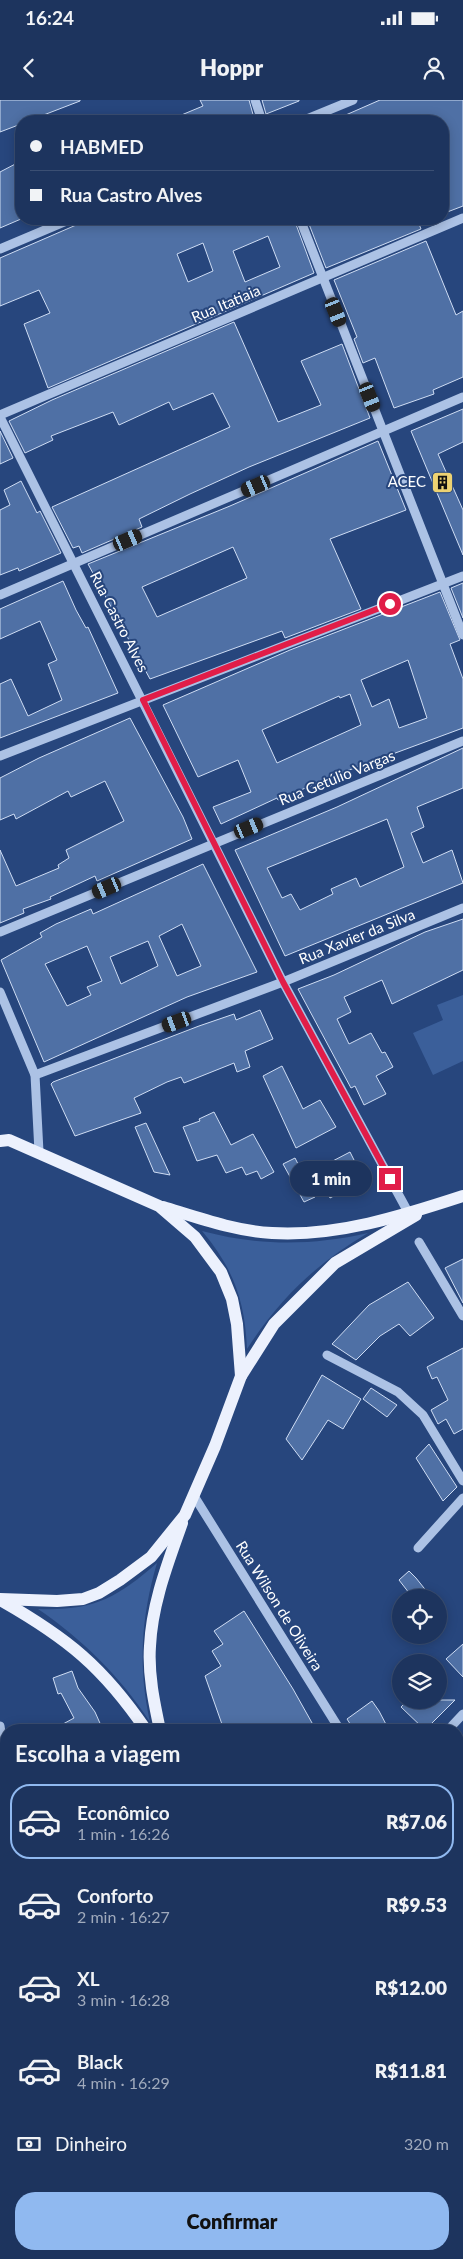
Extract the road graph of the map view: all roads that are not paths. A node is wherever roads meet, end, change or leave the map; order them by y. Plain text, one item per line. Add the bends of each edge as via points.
1 (254, 100) edge
2 (353, 100) edge
3 (260, 115) edge
4 (317, 115) edge
5 (463, 218) edge
6 (449, 224) edge
7 (57, 225) edge
8 (302, 225) edge
9 (447, 225) edge
10 (0, 249) edge
11 (323, 278) junction
12 (463, 396) edge
13 (0, 416) edge
14 (383, 431) junction
15 (73, 563) junction
16 (463, 576) edge
17 (444, 584) junction
18 (0, 595) edge
19 (463, 635) edge
20 (143, 700) junction
21 (463, 742) edge
22 (0, 756) edge
23 (213, 843) junction
24 (463, 908) edge
25 (0, 932) edge
26 (283, 982) junction
27 (0, 992) edge
28 (35, 1074) junction
29 (3, 1138) edge
30 (39, 1152) junction
31 (463, 1196) edge
32 (159, 1206) junction
33 (432, 1206) junction
34 (408, 1212) junction
35 (420, 1242) dead end
36 (463, 1316) edge
37 (327, 1355) dead end
38 (241, 1376) junction
39 (463, 1481) edge
40 (194, 1496) junction
41 (463, 1498) edge
42 (185, 1515) junction
43 (418, 1548) dead end
44 (0, 1599) edge
45 (463, 1714) edge
46 (142, 1724) edge
47 (159, 1724) edge
48 (336, 1724) edge
49 (454, 1724) edge

1 - 3 street
2 - 4 street
5 - 6 street, Rua Itatiaia
7 - 10 street
8 - 11 street
9 - 11 street, Rua Itatiaia
11 - 13 street, Rua Itatiaia
11 - 14 street
12 - 14 street
13 - 15 street, Rua Castro Alves
14 - 15 street
14 - 17 street
15 - 18 street
15 - 20 street, Rua Castro Alves
16 - 17 street
17 - 19 street
17 - 20 street
20 - 22 street
20 - 23 street, Rua Castro Alves
21 - 23 street, Rua Getúlio Vargas
23 - 25 street, Rua Getúlio Vargas
23 - 26 street, Rua Castro Alves
24 - 26 street, Rua Xavier da Silva
26 - 28 street, Rua Xavier da Silva
26 - 34 street, Rua Castro Alves
27 - 28 street
28 - 30 street
29 - 30 main road
30 - 32 main road
31 - 33 main road
32 - 34 main road via 226,1226 271,1233 336,1229
32 - 38 main road via 196,1237 221,1272 232,1299 237,1324
33 - 34 main road
33 - 38 main road via 335,1263 274,1324
35 - 36 street
37 - 39 street via 398,1392 423,1415
38 - 40 main road
40 - 42 main road
40 - 48 street, Rua Wilson de Oliveira
41 - 43 street
42 - 44 main road via 151,1557 100,1593 83,1599 58,1601
42 - 47 main road via 156,1602 150,1644 152,1690
44 - 46 main road via 58,1635 87,1658 111,1682
45 - 49 street

